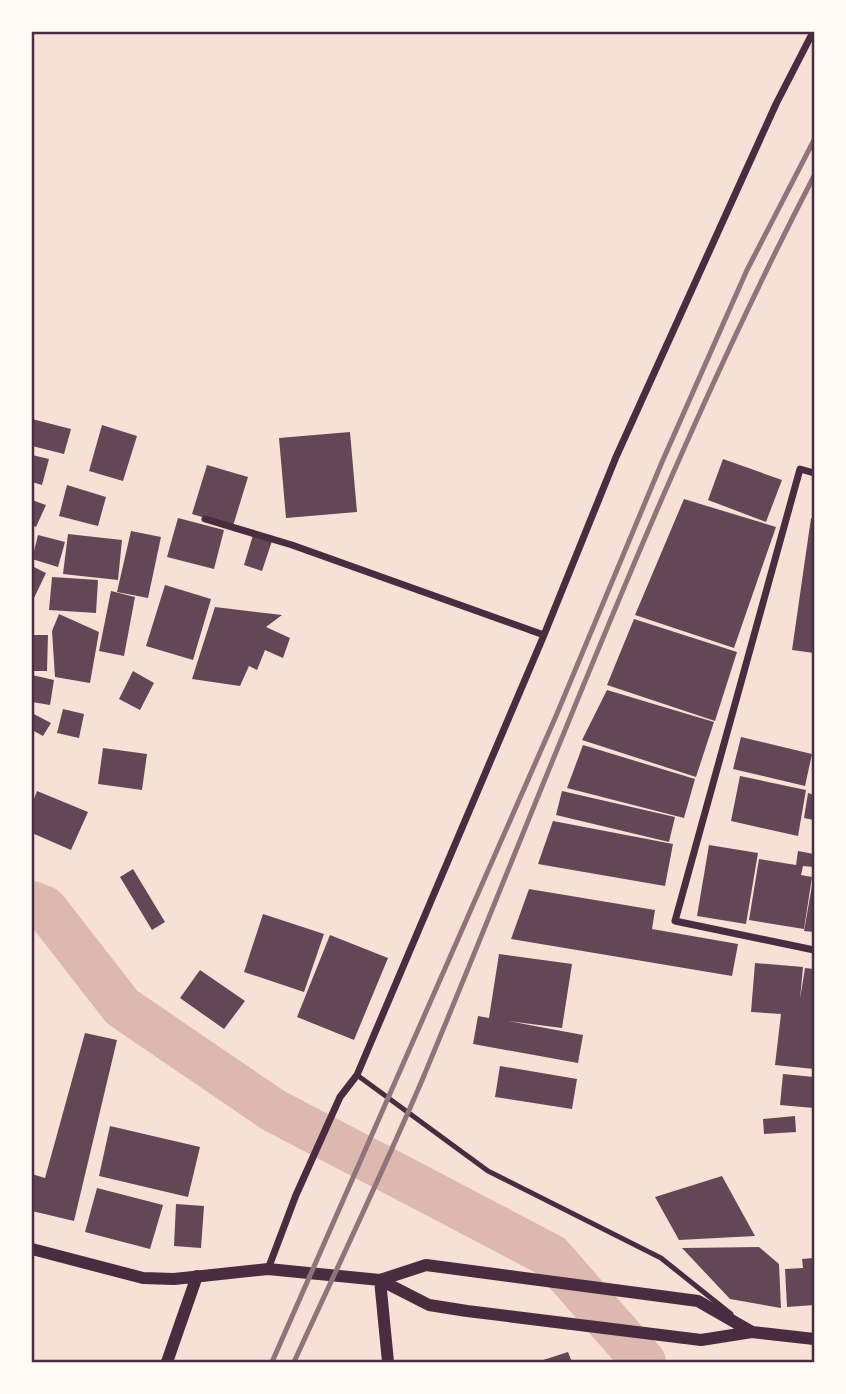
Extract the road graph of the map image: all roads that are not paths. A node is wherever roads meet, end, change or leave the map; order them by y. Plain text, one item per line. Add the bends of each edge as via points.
1 (813, 32) edge
2 (814, 472) edge
3 (205, 519) dead end
4 (544, 635) junction
5 (814, 950) edge
6 (357, 1074) junction
7 (32, 1248) edge
8 (268, 1269) junction
9 (197, 1276) junction
10 (380, 1280) junction
11 (752, 1332) junction
12 (814, 1339) edge
13 (167, 1363) edge
14 (388, 1363) edge

1 - 4 street via 616,457
2 - 5 street via 800,470 675,921
3 - 4 street via 292,545
4 - 6 street
6 - 8 street via 340,1097
6 - 11 lane via 488,1171 662,1258
7 - 9 street via 143,1278
8 - 9 street
8 - 10 street
9 - 13 street
10 - 11 street via 429,1305 467,1311 701,1340
10 - 11 street via 426,1265 698,1301
10 - 14 street
11 - 12 street

